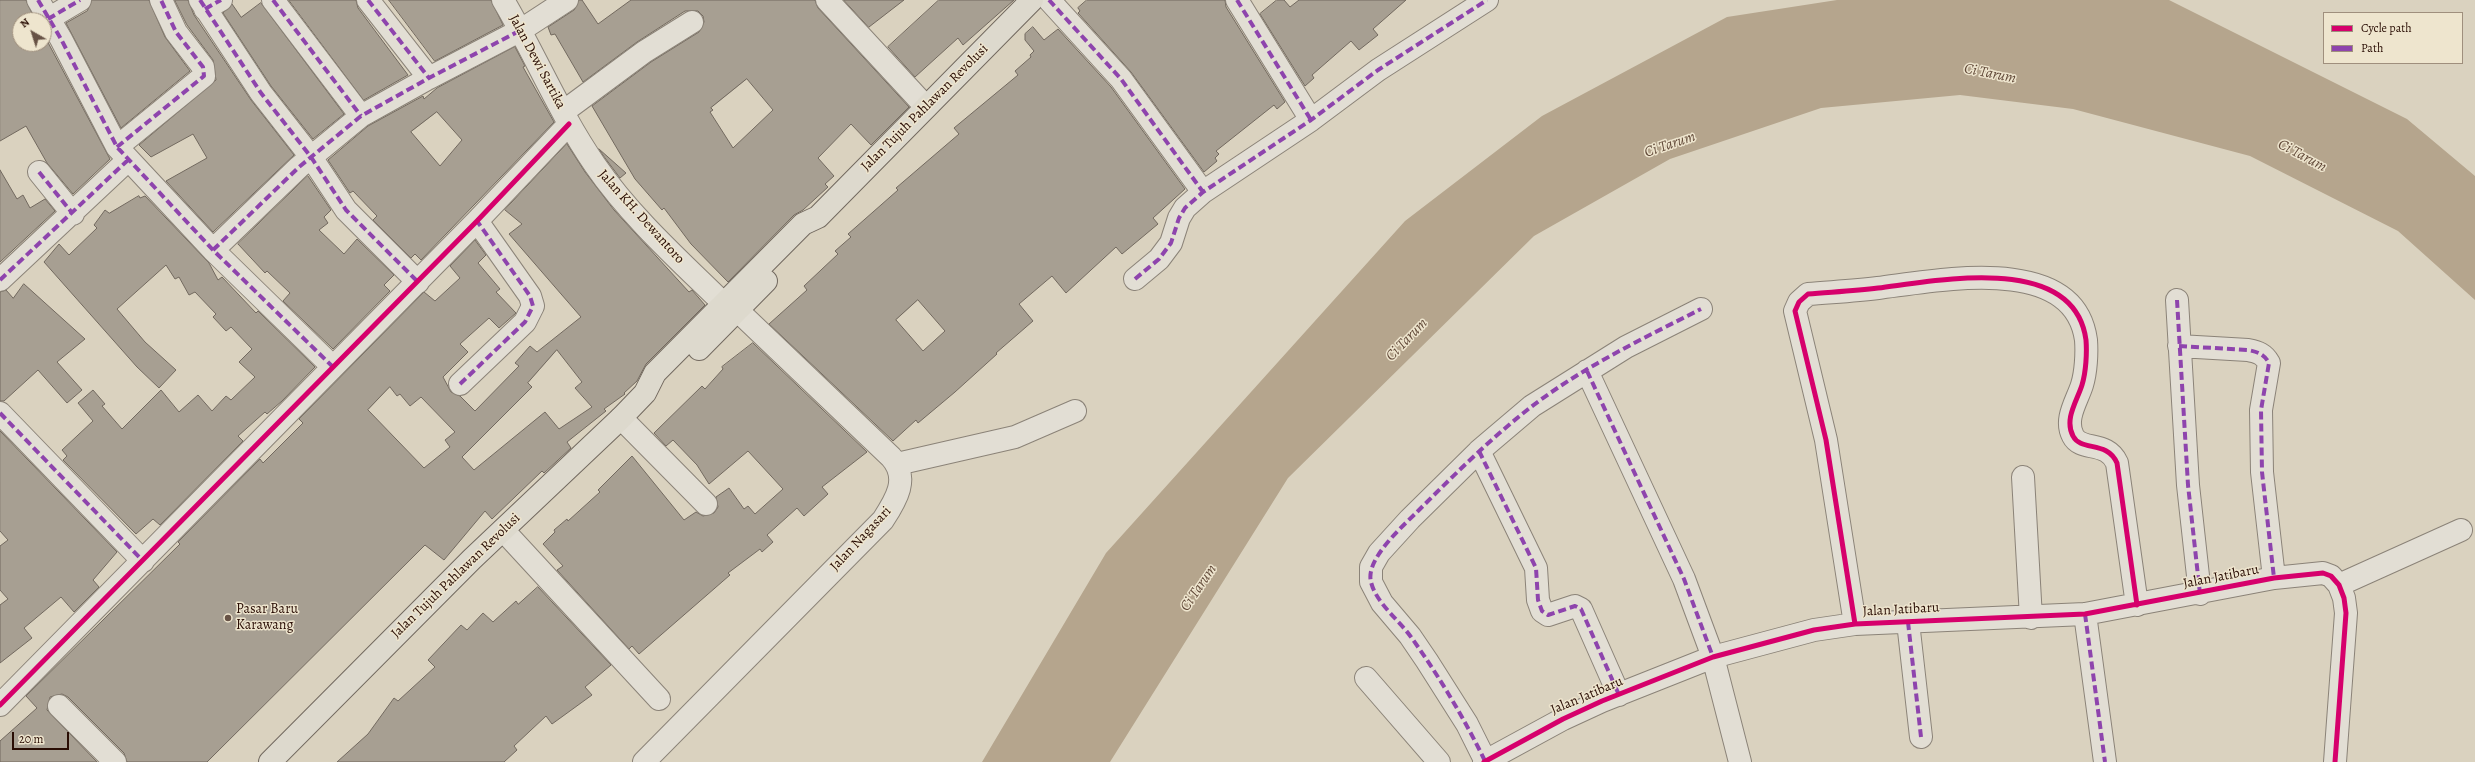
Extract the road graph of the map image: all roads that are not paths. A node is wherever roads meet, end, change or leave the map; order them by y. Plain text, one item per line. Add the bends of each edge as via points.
1 (80, 0) edge
2 (161, 0) edge
3 (273, 0) edge
4 (368, 0) edge
5 (504, 0) edge
6 (567, 0) edge
7 (827, 0) edge
8 (1032, 0) edge
9 (1048, 0) edge
10 (1237, 0) edge
11 (1486, 0) edge
12 (209, 3) edge
13 (43, 10) edge
14 (692, 22) dead end
15 (521, 30) junction
16 (429, 78) junction
17 (926, 107) junction
18 (362, 116) junction
19 (566, 118) junction
20 (1311, 120) junction
21 (122, 154) junction
22 (311, 157) junction
23 (39, 172) dead end
24 (1203, 192) junction
25 (73, 214) junction
26 (477, 221) junction
27 (213, 250) junction
28 (1135, 279) dead end
29 (0, 280) edge
30 (418, 282) junction
31 (2177, 300) dead end
32 (730, 307) junction
33 (1702, 309) dead end
34 (2178, 346) junction
35 (333, 367) junction
36 (1587, 371) junction
37 (460, 384) dead end
38 (1075, 410) dead end
39 (0, 413) edge
40 (621, 418) junction
41 (1479, 451) junction
42 (897, 464) junction
43 (2023, 477) dead end
44 (706, 504) dead end
45 (503, 530) junction
46 (2461, 530) dead end
47 (143, 561) junction
48 (2274, 578) junction
49 (2339, 585) junction
50 (2200, 594) junction
51 (2137, 605) junction
52 (2085, 614) junction
53 (2031, 618) junction
54 (1908, 622) junction
55 (1855, 624) junction
56 (1713, 657) junction
57 (1366, 678) dead end
58 (1619, 695) junction
59 (659, 699) dead end
60 (0, 705) edge
61 (59, 706) dead end
62 (1922, 737) dead end
63 (115, 762) edge
64 (270, 762) edge
65 (644, 762) edge
66 (1439, 762) edge
67 (1485, 762) edge
68 (1740, 762) edge
69 (2105, 762) edge
70 (2336, 762) edge

1 - 13 street
2 - 21 street via 176,32 203,67 204,76
3 - 18 street
4 - 16 street
5 - 15 street, Jalan Dewi Sartika
6 - 15 street
7 - 17 street
8 - 17 main road, Jalan Tujuh Pahlawan Revolusi
9 - 24 street via 1121,79
10 - 20 street
11 - 20 street via 1378,70
12 - 22 street via 261,93
13 - 21 street
14 - 19 street via 644,52
15 - 16 street
15 - 19 street, Jalan Dewi Sartika
16 - 18 street
17 - 32 main road, Jalan Tujuh Pahlawan Revolusi via 818,217 812,233
18 - 22 street
19 - 26 street
19 - 32 street, Jalan KH. Dewantoro via 595,166 624,201 675,257
20 - 24 street
21 - 25 street
21 - 27 street
22 - 27 street
22 - 30 street via 346,210
23 - 25 street
24 - 28 street via 1182,213 1171,243 1159,259
25 - 29 street
26 - 30 street
26 - 37 street via 530,296 533,306 525,322
27 - 35 street
30 - 35 street
31 - 34 street
32 - 40 main road, Jalan Tujuh Pahlawan Revolusi via 655,373 645,393
32 - 42 street
33 - 36 street via 1626,347
34 - 48 street via 2259,352 2269,363 2261,410 2262,472
34 - 50 street via 2188,485
35 - 47 street
36 - 41 street via 1532,406
36 - 56 street via 1684,579
38 - 42 street via 1015,437
39 - 47 street
40 - 44 street
40 - 45 main road, Jalan Tujuh Pahlawan Revolusi
41 - 58 street via 1536,568 1538,600 1542,611 1548,616 1575,606 1581,609
41 - 67 street via 1379,553 1371,567 1371,582 1382,603 1428,661 1467,724
42 - 65 street, Jalan Nagasari via 901,487 883,520
43 - 53 street
45 - 59 street
45 - 64 main road, Jalan Tujuh Pahlawan Revolusi
46 - 49 street
47 - 60 street
48 - 49 street, Jalan Jatibaru via 2323,573 2331,576
48 - 50 street, Jalan Jatibaru
49 - 70 street via 2346,613
50 - 51 street, Jalan Jatibaru
51 - 52 street, Jalan Jatibaru
51 - 55 street via 2117,463 2113,455 2103,448 2082,443 2074,437 2069,423 2084,370 2086,340 2082,321 2068,302 2047,289 2021,280 1960,277 1808,294 1799,302 1795,311 1826,440
52 - 53 street, Jalan Jatibaru
52 - 69 street
53 - 54 street, Jalan Jatibaru
54 - 55 street, Jalan Jatibaru
54 - 62 street
55 - 56 street, Jalan Jatibaru via 1814,630
56 - 58 street, Jalan Jatibaru
56 - 68 street
57 - 66 street
58 - 67 street, Jalan Jatibaru via 1563,719
61 - 63 street

